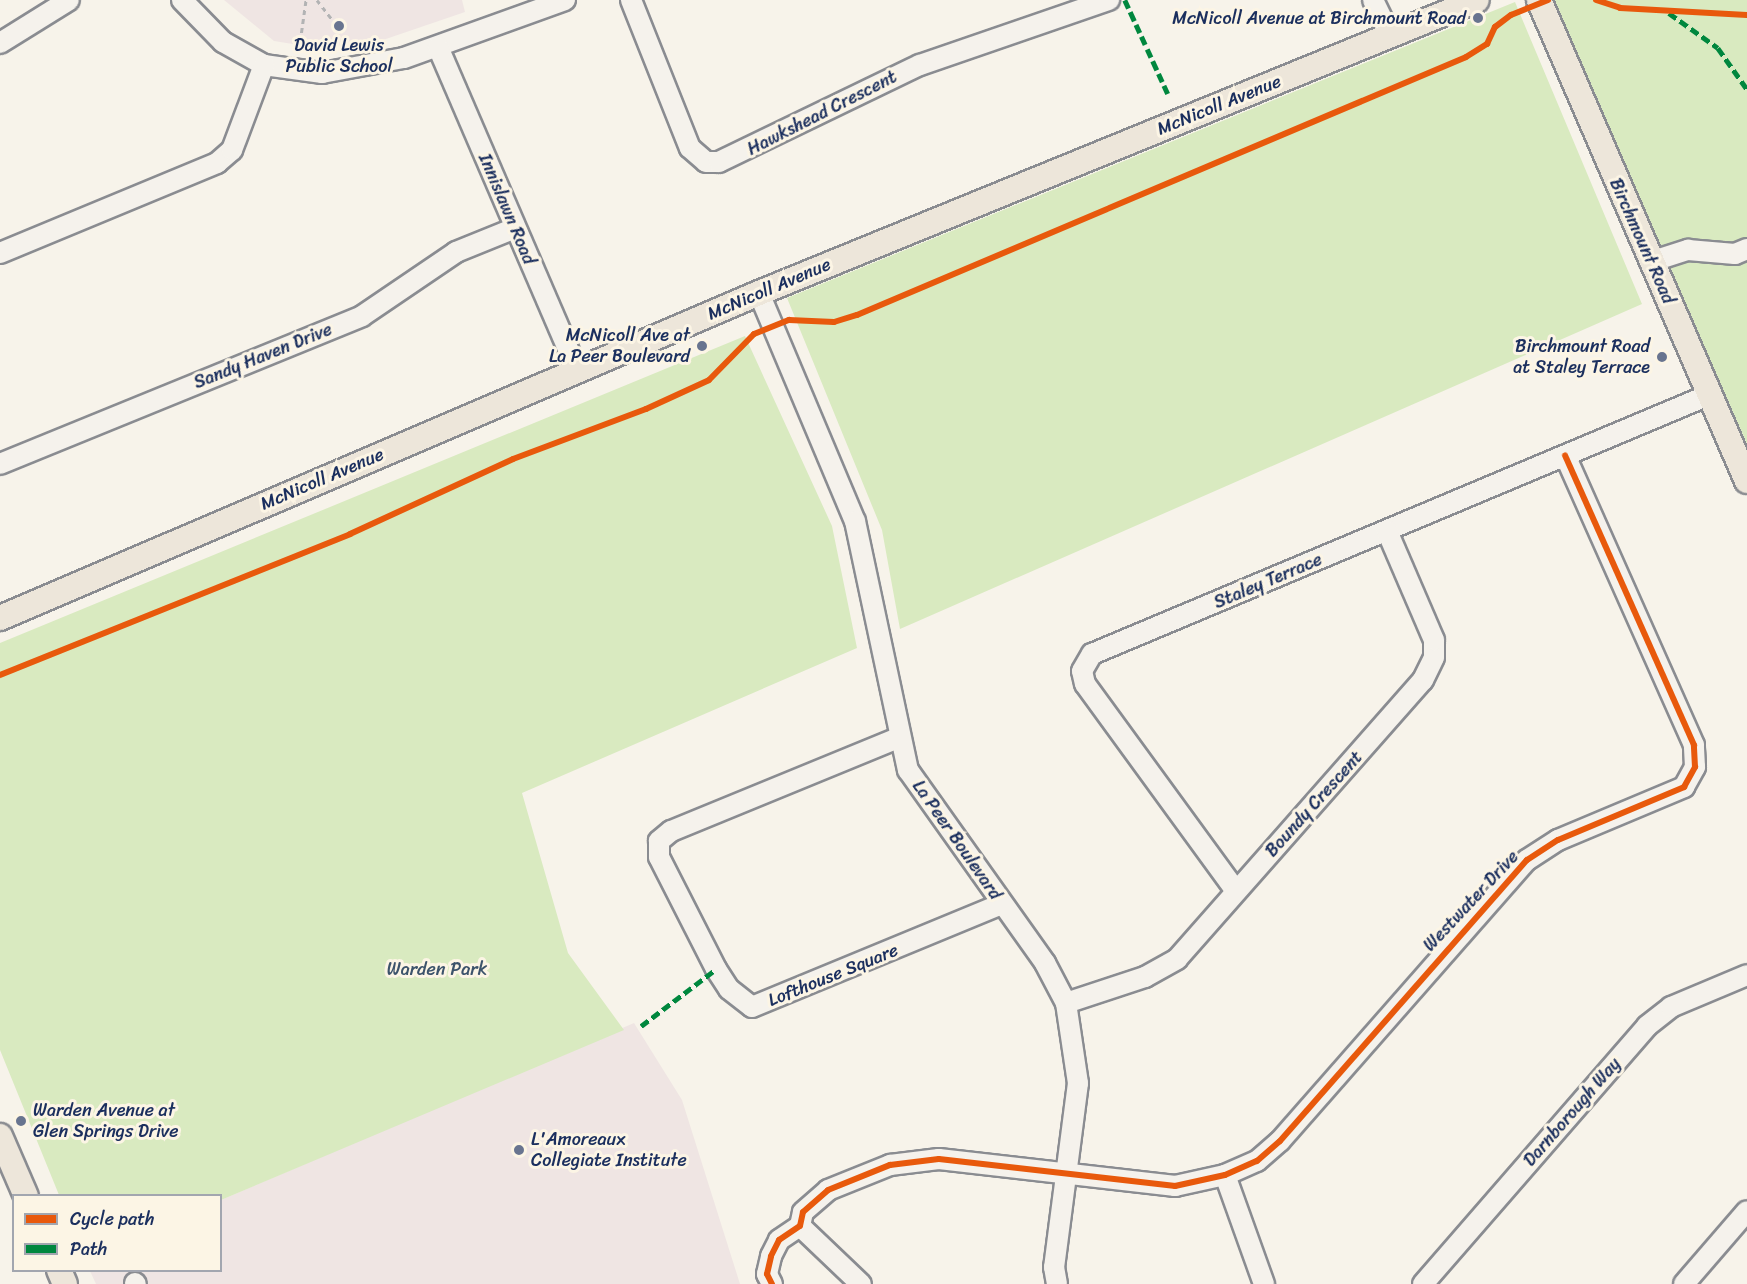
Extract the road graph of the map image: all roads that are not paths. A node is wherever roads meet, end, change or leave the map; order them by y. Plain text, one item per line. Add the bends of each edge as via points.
1 (69, 0) edge
2 (182, 0) edge
3 (565, 0) edge
4 (631, 0) edge
5 (1108, 0) edge
6 (1373, 0) edge
7 (1477, 0) edge
8 (1539, 0) edge
9 (1390, 35) junction
10 (0, 43) edge
11 (438, 46) junction
12 (264, 65) junction
13 (515, 228) junction
14 (1747, 249) edge
15 (0, 253) edge
16 (1650, 262) junction
17 (759, 292) junction
18 (577, 370) junction
19 (1711, 394) junction
20 (1565, 455) junction
21 (0, 464) edge
22 (1747, 481) edge
23 (1387, 531) junction
24 (0, 618) edge
25 (898, 738) junction
26 (1236, 891) junction
27 (1002, 904) junction
28 (1747, 975) edge
29 (1066, 1003) junction
30 (0, 1136) edge
31 (1225, 1175) junction
32 (1066, 1176) junction
33 (25, 1194) edge
34 (1747, 1211) edge
35 (800, 1226) junction
36 (772, 1284) edge
37 (861, 1284) edge
38 (1057, 1284) edge
39 (1264, 1284) edge
40 (1423, 1284) edge
41 (1684, 1284) edge

1 - 10 street
2 - 12 street via 223,42
3 - 11 street
4 - 5 street, Hawkshead Crescent via 690,148 706,162 719,162 920,65
6 - 9 street
7 - 9 main road, McNicoll Avenue
8 - 16 main road, Birchmount Road
9 - 17 main road, McNicoll Avenue
11 - 12 street via 347,71
11 - 13 street, Innislawn Road
12 - 15 street via 232,150 217,163
13 - 18 street, Innislawn Road
13 - 21 street, Sandy Haven Drive via 447,257 362,316
14 - 16 street via 1735,254 1688,250
16 - 19 main road, Birchmount Road
17 - 18 main road, McNicoll Avenue
17 - 25 street, La Peer Boulevard via 855,521
18 - 24 main road, McNicoll Avenue
19 - 20 street, Staley Terrace
19 - 22 main road, Birchmount Road
20 - 23 street, Staley Terrace
20 - 31 street, Westwater Drive via 1694,745 1695,767 1684,787 1558,840 1527,860 1280,1141
23 - 26 street, Boundy Crescent via 1434,640 1434,657 1423,680
23 - 26 street, Staley Terrace via 1092,654 1082,671 1085,684
25 - 27 street, La Peer Boulevard via 926,802
25 - 27 street, Lofthouse Square via 671,831 659,841 659,857 716,969 729,989 752,1007
26 - 29 street, Boundy Crescent via 1177,959 1145,977
27 - 29 street, La Peer Boulevard via 1046,963
28 - 40 street, Darnborough Way via 1671,1007 1647,1026
29 - 32 street, La Peer Boulevard via 1078,1083
30 - 33 main road
31 - 32 street, Westwater Drive via 1175,1186
31 - 39 street
32 - 35 street, Westwater Drive via 939,1159 890,1164 828,1190 803,1212
32 - 38 street, La Peer Boulevard via 1054,1267
34 - 41 street
35 - 36 street via 779,1240 771,1256 767,1274
35 - 37 street

